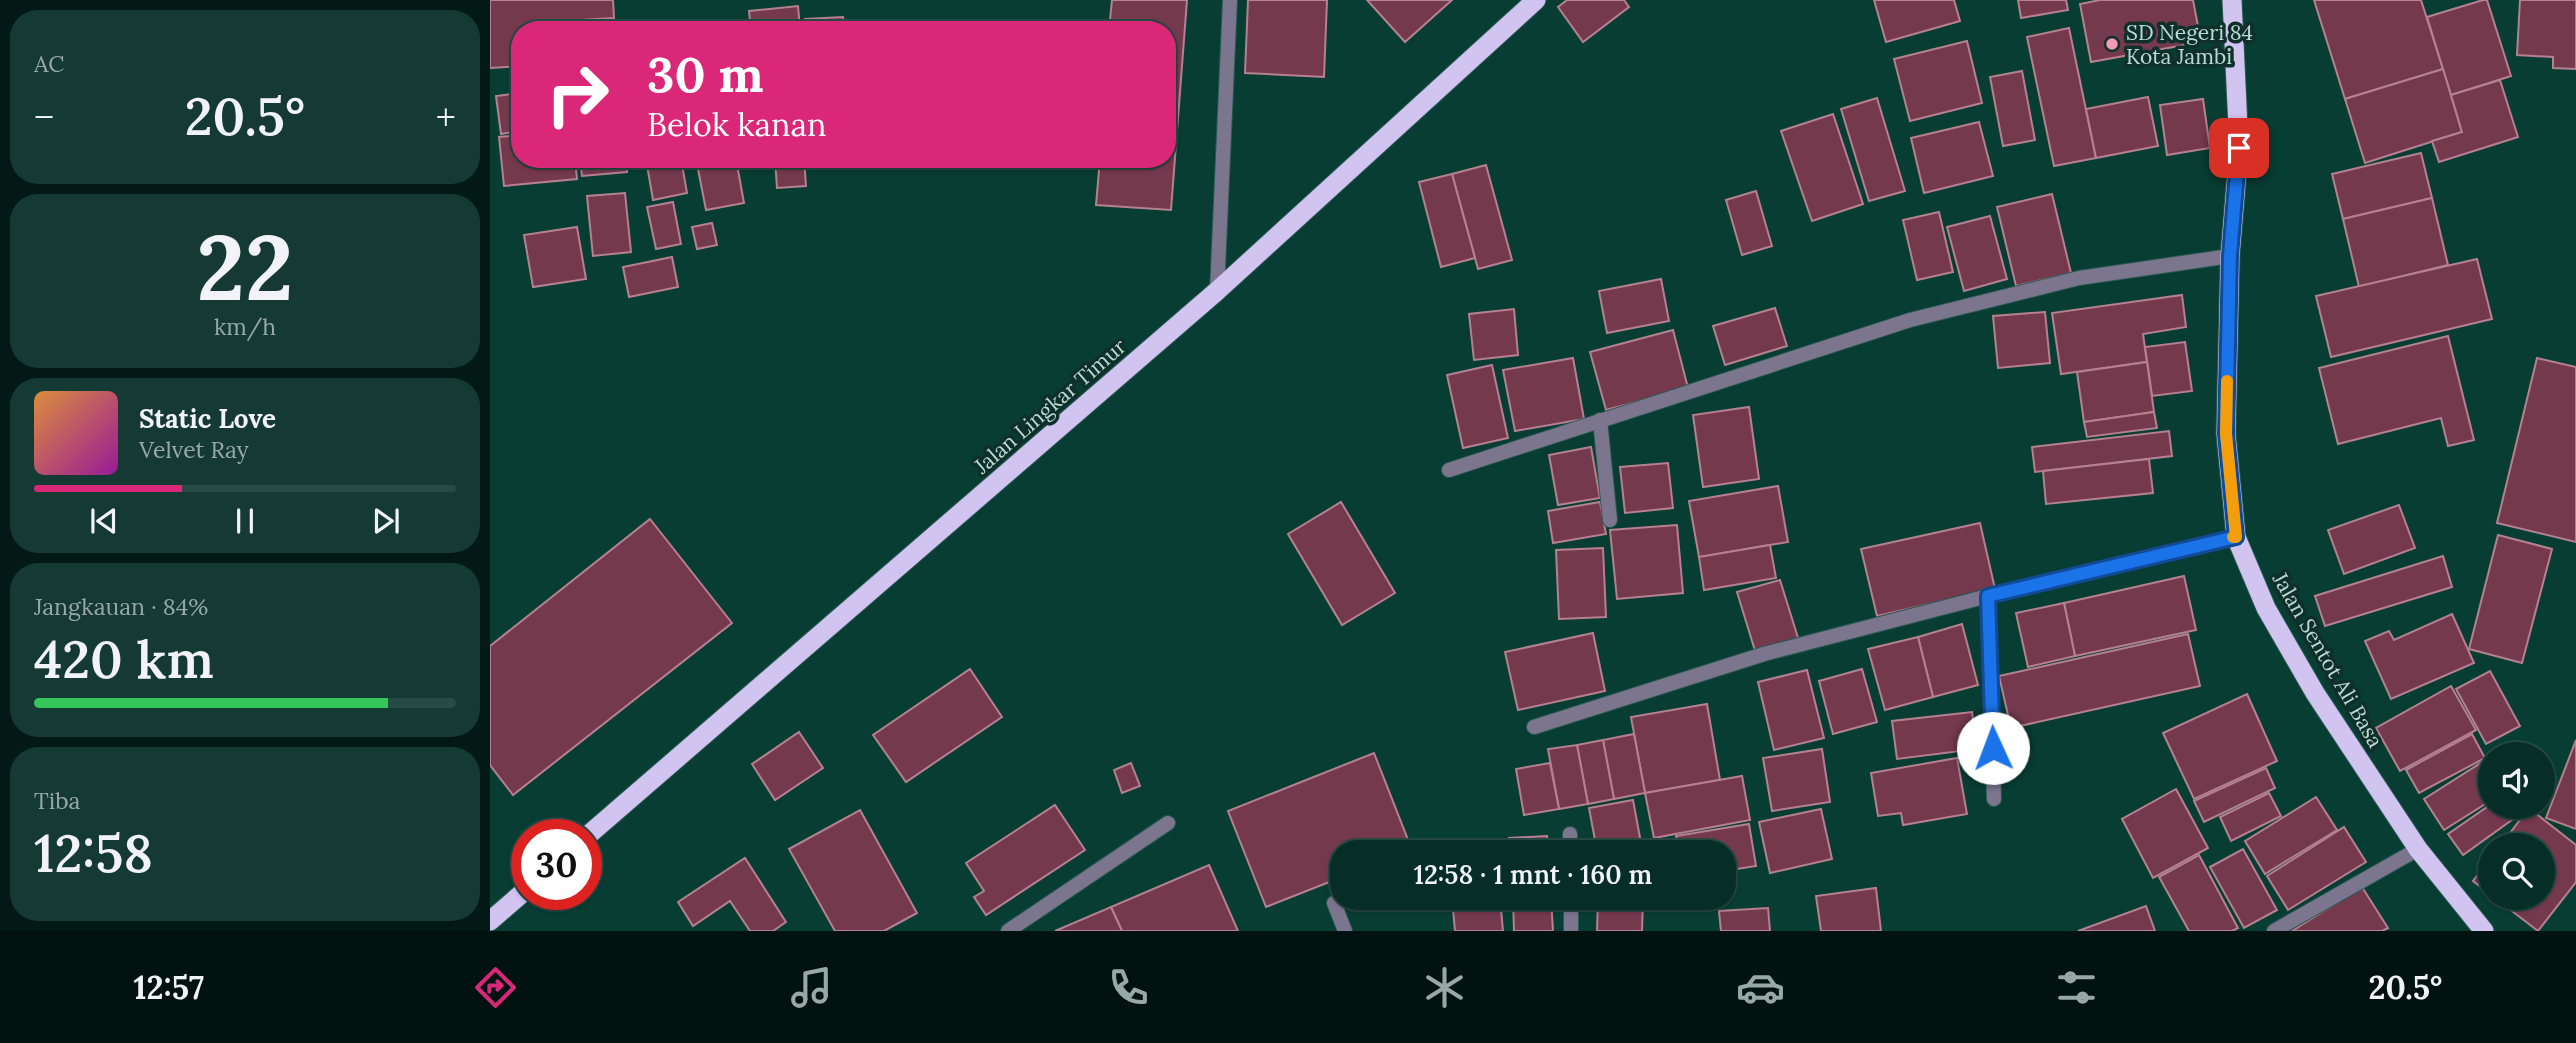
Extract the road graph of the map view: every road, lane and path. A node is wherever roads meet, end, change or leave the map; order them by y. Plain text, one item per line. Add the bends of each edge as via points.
1 (1230, 0) edge
2 (1536, 0) edge
3 (2232, 0) edge
4 (2230, 256) junction
5 (1217, 291) junction
6 (1600, 420) junction
7 (1449, 470) dead end
8 (1610, 520) dead end
9 (2236, 537) junction
10 (1988, 596) junction
11 (1534, 727) dead end
12 (1994, 799) dead end
13 (602, 823) edge
14 (1168, 823) dead end
15 (1570, 834) dead end
16 (1570, 840) edge
17 (2418, 849) junction
18 (511, 902) edge
19 (1337, 910) edge
20 (1571, 910) edge
21 (490, 920) edge
22 (1008, 931) edge
23 (1345, 931) edge
24 (1571, 931) edge
25 (2274, 931) edge
26 (2483, 931) edge

1 - 5 street
2 - 5 highway, Jalan Lingkar Timur
3 - 4 highway, Jalan Sentot Ali Basa via 2239,148
4 - 6 street via 2079,278 1980,301
4 - 9 highway, Jalan Sentot Ali Basa via 2226,434
5 - 13 highway, Jalan Lingkar Timur
6 - 7 street
6 - 8 street
9 - 10 street
9 - 17 highway, Jalan Sentot Ali Basa via 2266,608 2301,668
10 - 11 street via 1764,654
10 - 12 street
14 - 22 street
15 - 16 street
17 - 25 street
17 - 26 highway, Jalan Sentot Ali Basa
18 - 21 highway
19 - 23 street
20 - 24 street

